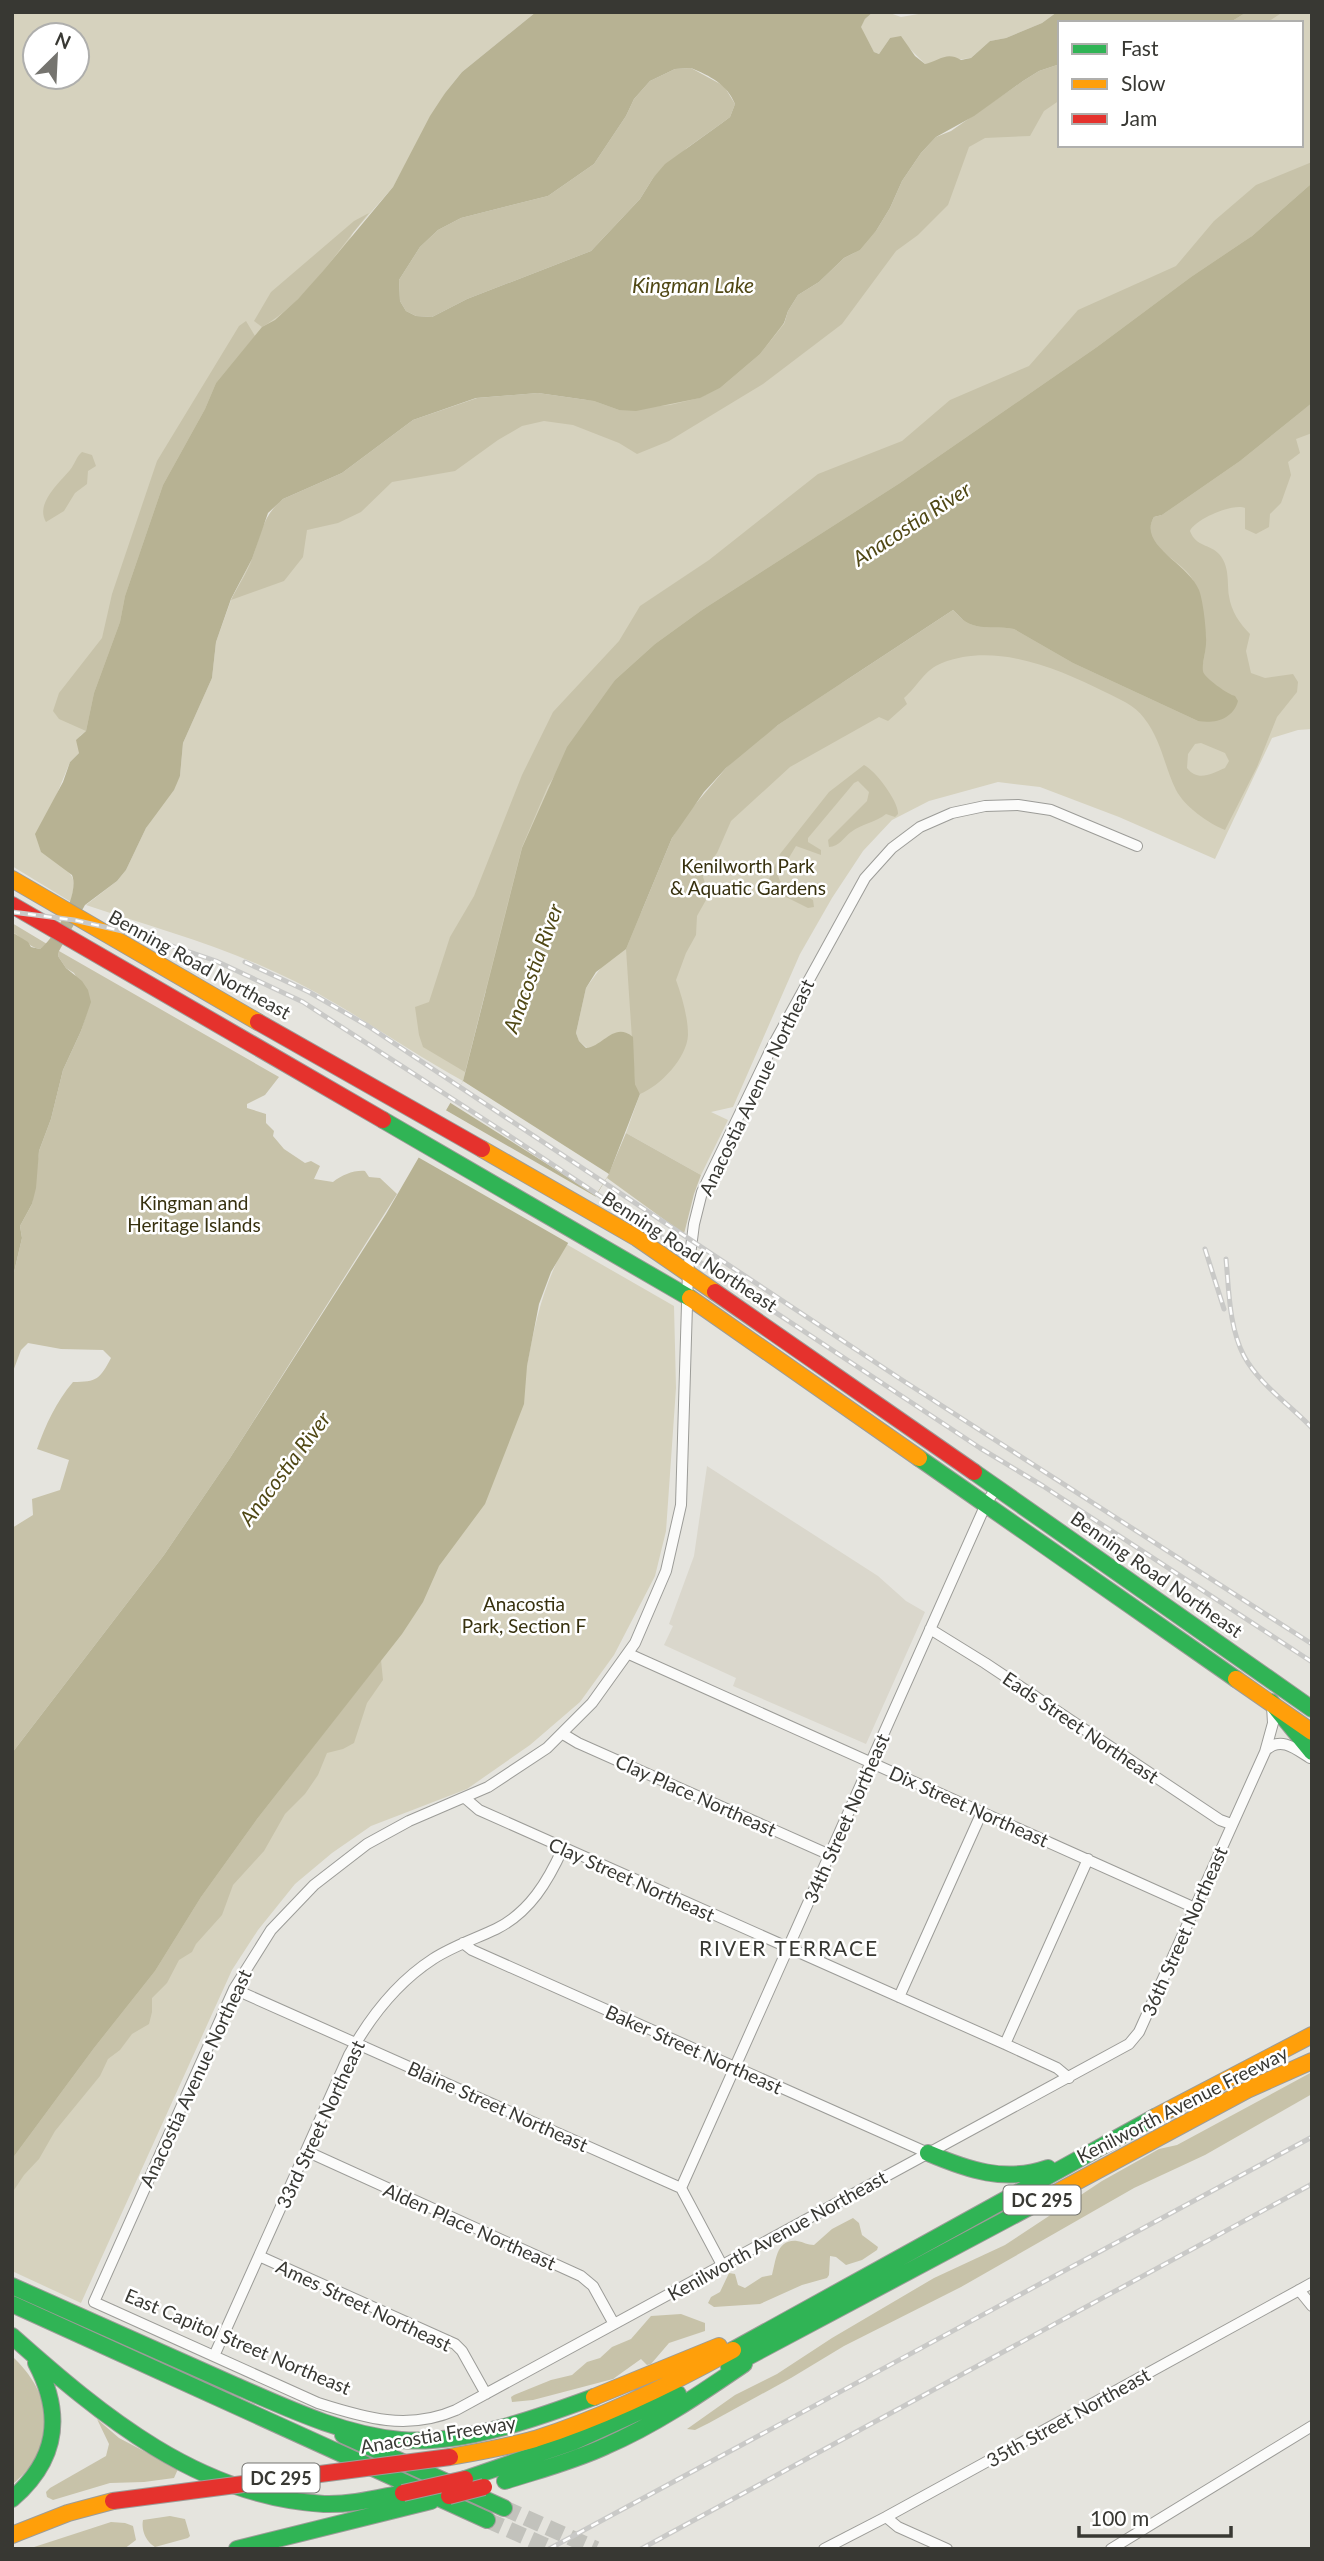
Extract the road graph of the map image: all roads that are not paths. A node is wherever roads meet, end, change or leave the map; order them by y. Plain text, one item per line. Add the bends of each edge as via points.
1 (1137, 846) dead end
2 (12, 879) edge
3 (12, 905) edge
4 (688, 1271) junction
5 (687, 1296) junction
6 (996, 1488) junction
7 (986, 1504) junction
8 (930, 1629) junction
9 (629, 1654) junction
10 (1272, 1681) junction
11 (1312, 1701) edge
12 (1271, 1702) junction
13 (1312, 1709) edge
14 (1312, 1732) edge
15 (563, 1734) junction
16 (1265, 1752) junction
17 (1312, 1752) edge
18 (1312, 1759) edge
19 (871, 1762) junction
20 (465, 1798) junction
21 (982, 1812) junction
22 (1231, 1824) junction
23 (563, 1847) junction
24 (830, 1855) junction
25 (1088, 1859) junction
26 (1195, 1908) junction
27 (463, 1943) junction
28 (788, 1948) junction
29 (234, 1989) junction
30 (899, 1997) junction
31 (1312, 2029) edge
32 (1312, 2035) edge
33 (356, 2043) junction
34 (1005, 2044) junction
35 (1312, 2061) edge
36 (734, 2067) junction
37 (1246, 2069) junction
38 (1069, 2078) junction
39 (1104, 2144) junction
40 (306, 2151) junction
41 (928, 2153) junction
42 (681, 2188) junction
43 (259, 2256) junction
44 (722, 2265) junction
45 (1312, 2283) edge
46 (12, 2286) edge
47 (844, 2288) junction
48 (1299, 2290) junction
49 (94, 2302) joint
50 (12, 2304) edge
51 (1312, 2306) edge
52 (614, 2324) junction
53 (18, 2341) edge
54 (775, 2343) junction
55 (214, 2356) junction
56 (234, 2385) junction
57 (486, 2393) junction
58 (1312, 2426) edge
59 (12, 2499) edge
60 (504, 2508) tunnel mouth
61 (886, 2517) junction
62 (487, 2519) tunnel mouth
63 (12, 2535) edge
64 (237, 2549) edge
65 (824, 2549) edge
66 (947, 2549) edge
67 (1111, 2549) edge

1 - 4 street, Anacostia Avenue Northeast via 1051,810 1002,804 936,819 887,852 858,888 704,1185
2 - 4 main road, Benning Road Northeast
3 - 5 main road, Benning Road Northeast
4 - 5 street, Anacostia Avenue Northeast
4 - 6 main road, Benning Road Northeast
5 - 7 main road, Benning Road Northeast
5 - 9 street, Anacostia Avenue Northeast via 679,1515 662,1585
6 - 7 street, 34th Street Northeast
6 - 10 main road, Benning Road Northeast
7 - 8 street, 34th Street Northeast
7 - 12 main road, Benning Road Northeast
8 - 19 street, 34th Street Northeast
8 - 22 street, Eads Street Northeast
9 - 15 street, Anacostia Avenue Northeast
9 - 19 street, Dix Street Northeast
10 - 11 main road
10 - 13 main road, Benning Road Northeast
12 - 14 main road, Benning Road Northeast
12 - 16 street, 36th Street Northeast via 1273,1723
12 - 17 main road
15 - 20 street, Anacostia Avenue Northeast via 522,1767
15 - 24 street, Clay Place Northeast
16 - 18 street via 1280,1743
16 - 22 street, 36th Street Northeast
19 - 21 street, Dix Street Northeast
19 - 24 street, 34th Street Northeast
20 - 23 street, Clay Street Northeast via 479,1810
20 - 29 street, Anacostia Avenue Northeast via 388,1832 335,1867 271,1930
21 - 25 street, Dix Street Northeast
21 - 30 street
22 - 26 street, 36th Street Northeast
23 - 27 street, 33rd Street Northeast via 551,1875 528,1905 507,1923
23 - 28 street, Clay Street Northeast
24 - 28 street, 34th Street Northeast
25 - 26 street, Dix Street Northeast
25 - 34 street
26 - 38 street, 36th Street Northeast via 1137,2036 1126,2047
27 - 33 street, 33rd Street Northeast via 434,1958 397,1988
27 - 36 street, Baker Street Northeast
28 - 30 street, Clay Street Northeast
28 - 36 street, 34th Street Northeast
29 - 33 street, Blaine Street Northeast
29 - 49 street, Anacostia Avenue Northeast
30 - 34 street, Clay Street Northeast
31 - 37 main road
32 - 37 main road, Kenilworth Avenue Freeway / DC 295
33 - 40 street, 33rd Street Northeast
33 - 42 street, Blaine Street Northeast
34 - 38 street, Clay Street Northeast
35 - 54 main road, Kenilworth Avenue Freeway / DC 295 via 1247,2090
36 - 41 street, Baker Street Northeast
36 - 42 street, 34th Street Northeast
37 - 39 main road, Kenilworth Avenue Freeway / DC 295
38 - 41 street, Kenilworth Avenue Northeast
39 - 41 main road via 1037,2173 1006,2176 967,2169
39 - 47 main road, Kenilworth Avenue Freeway / DC 295
40 - 43 street, 33rd Street Northeast
40 - 52 street, Alden Place Northeast via 581,2276 593,2287
41 - 44 street, Kenilworth Avenue Northeast
42 - 44 street
43 - 55 street, 33rd Street Northeast
43 - 57 street, Ames Street Northeast via 455,2344
44 - 52 street, Kenilworth Avenue Northeast
45 - 48 street, 35th Street Northeast
46 - 56 main road, East Capitol Street Northeast
47 - 56 main road via 630,2385 477,2433 403,2440 370,2436
47 - 63 main road, Anacostia Freeway / DC 295, bridge via 692,2373 547,2435 450,2457 113,2501
48 - 51 street
48 - 61 street, 35th Street Northeast
49 - 55 street, East Capitol Street Northeast
50 - 62 main road
52 - 57 street, Kenilworth Avenue Northeast
53 - 54 main road, bridge via 130,2435 171,2459 225,2483 285,2501 327,2504 403,2493 529,2459 601,2432
53 - 59 main road via 47,2384 54,2430 43,2466
54 - 64 main road, DC 295, bridge via 710,2387 588,2454 484,2487
55 - 57 street, East Capitol Street Northeast via 318,2403 379,2419 428,2420
56 - 60 main road, East Capitol Street Northeast
58 - 67 street
61 - 65 street, 35th Street Northeast
61 - 66 street

